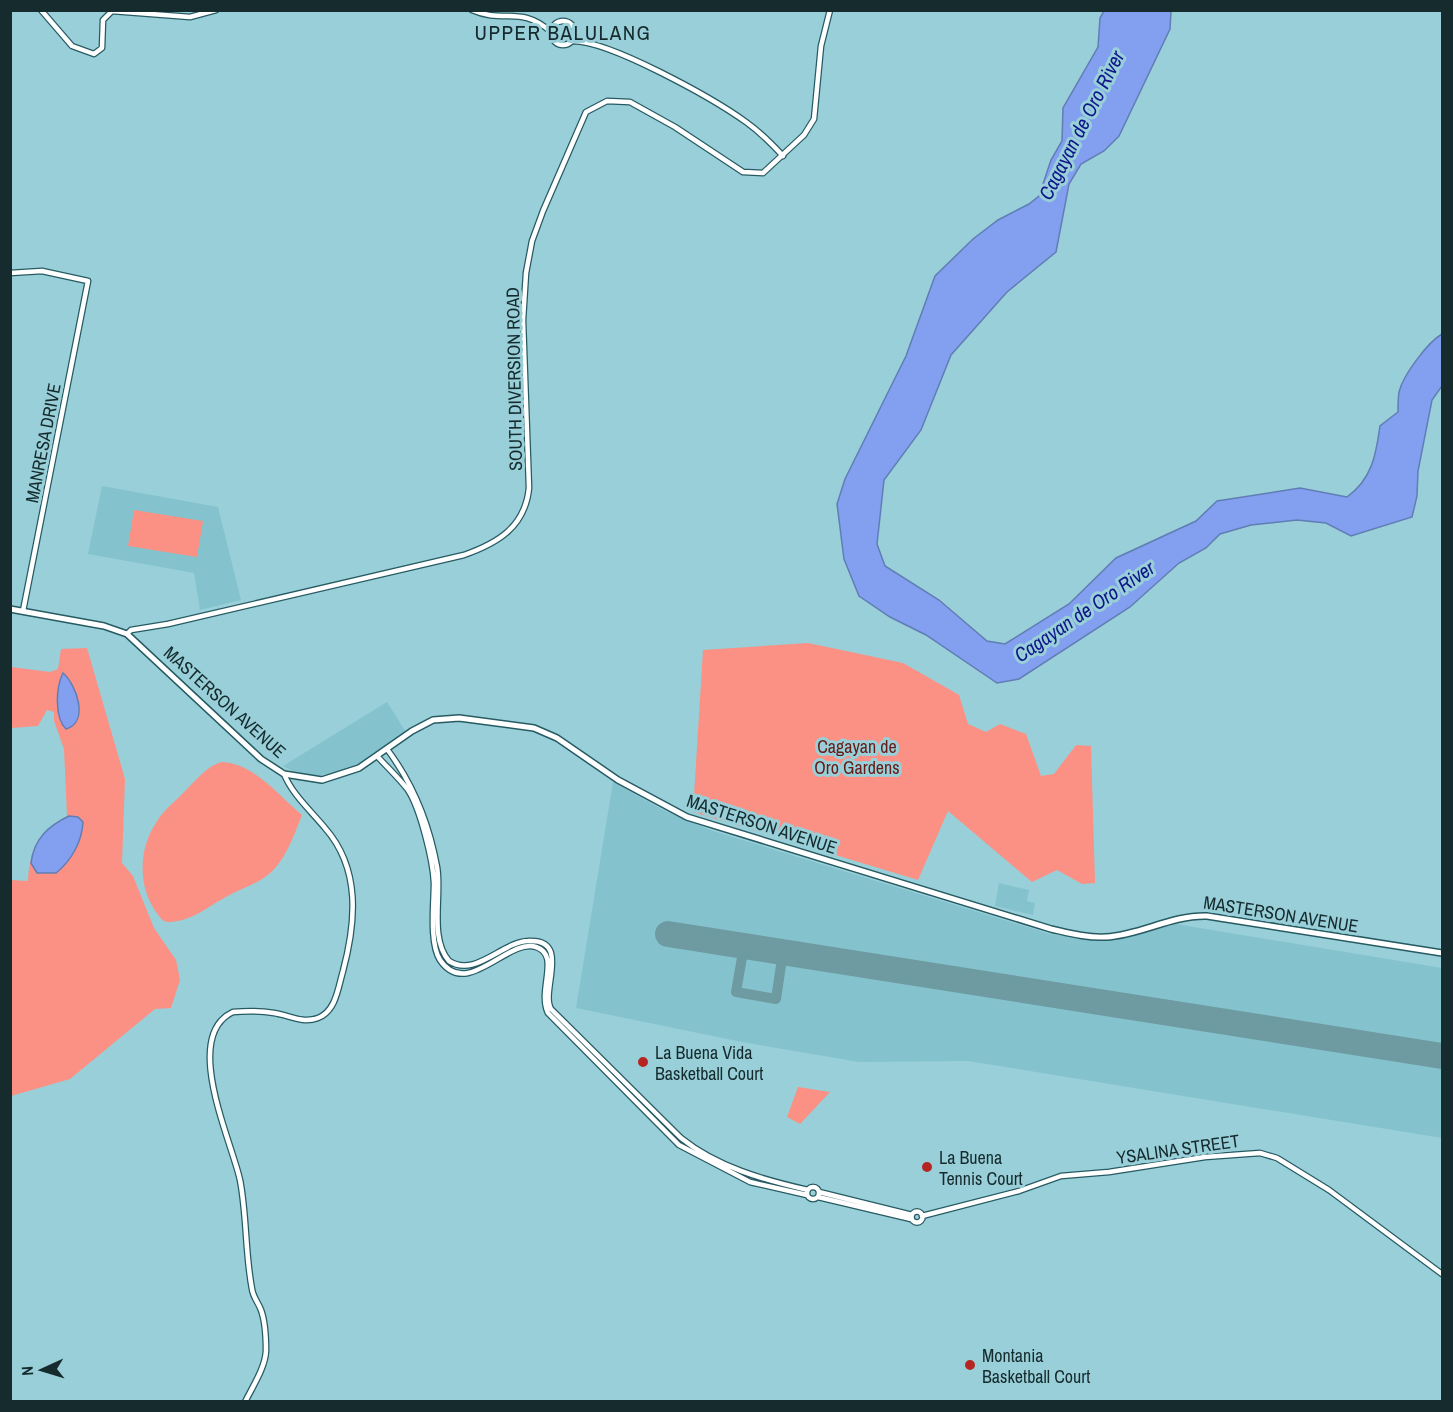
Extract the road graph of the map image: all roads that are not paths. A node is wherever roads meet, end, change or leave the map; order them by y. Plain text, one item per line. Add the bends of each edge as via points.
1 (41, 10) edge
2 (216, 10) edge
3 (472, 10) edge
4 (830, 10) edge
5 (542, 24) junction
6 (554, 24) junction
7 (576, 31) junction
8 (551, 32) junction
9 (572, 41) junction
10 (585, 41) junction
11 (783, 156) junction
12 (10, 273) edge
13 (10, 609) edge
14 (22, 611) junction
15 (127, 634) junction
16 (387, 749) junction
17 (377, 756) junction
18 (400, 767) junction
19 (392, 772) junction
20 (284, 774) junction
21 (410, 788) junction
22 (1443, 953) edge
23 (807, 1192) junction
24 (818, 1195) junction
25 (922, 1215) junction
26 (912, 1217) junction
27 (1443, 1274) edge
28 (245, 1401) edge

1 - 2 street via 72,46 94,54 102,48 102,24 109,12 190,17
3 - 5 street via 496,17 522,15
4 - 11 street, SOUTH DIVERSION ROAD via 821,46 816,113 809,129
5 - 6 street
5 - 8 street
6 - 7 street via 567,21
6 - 8 street
7 - 9 street
7 - 10 street
8 - 9 street via 558,44
9 - 10 street
10 - 11 street via 648,67 727,111 758,132
11 - 15 street, SOUTH DIVERSION ROAD via 767,171 746,173 630,102 607,100 591,108 581,122 529,253 523,311 530,488 527,504 512,530 490,546 464,555
12 - 14 street, MANRESA DRIVE via 42,271 88,281
13 - 14 main road, MASTERSON AVENUE
14 - 15 main road, MASTERSON AVENUE
15 - 20 main road, MASTERSON AVENUE via 261,759
16 - 17 main road, MASTERSON AVENUE
16 - 18 street
16 - 22 main road, MASTERSON AVENUE via 423,724 449,717 534,728 557,738 652,801 697,821 1085,936 1116,936 1182,917 1207,916
17 - 19 street
17 - 20 main road, MASTERSON AVENUE via 350,773 330,779 309,780
18 - 19 street
18 - 21 street
19 - 21 street
20 - 28 street via 289,786 329,832 347,863 353,886 353,918 340,983 327,1012 305,1020 269,1012 232,1012 218,1026 213,1042 213,1090 242,1191 252,1291 262,1314 266,1343 265,1359
21 - 23 street via 437,865 444,956 453,964 466,966 519,943 541,944 552,955 554,964 549,1005 563,1025 690,1145 752,1176
23 - 24 street via 812,1200
23 - 24 street via 814,1187
24 - 26 street
25 - 26 street via 916,1212
25 - 26 street via 918,1223
25 - 27 street, YSALINA STREET via 1019,1191 1056,1177 1260,1153 1277,1158 1329,1190

